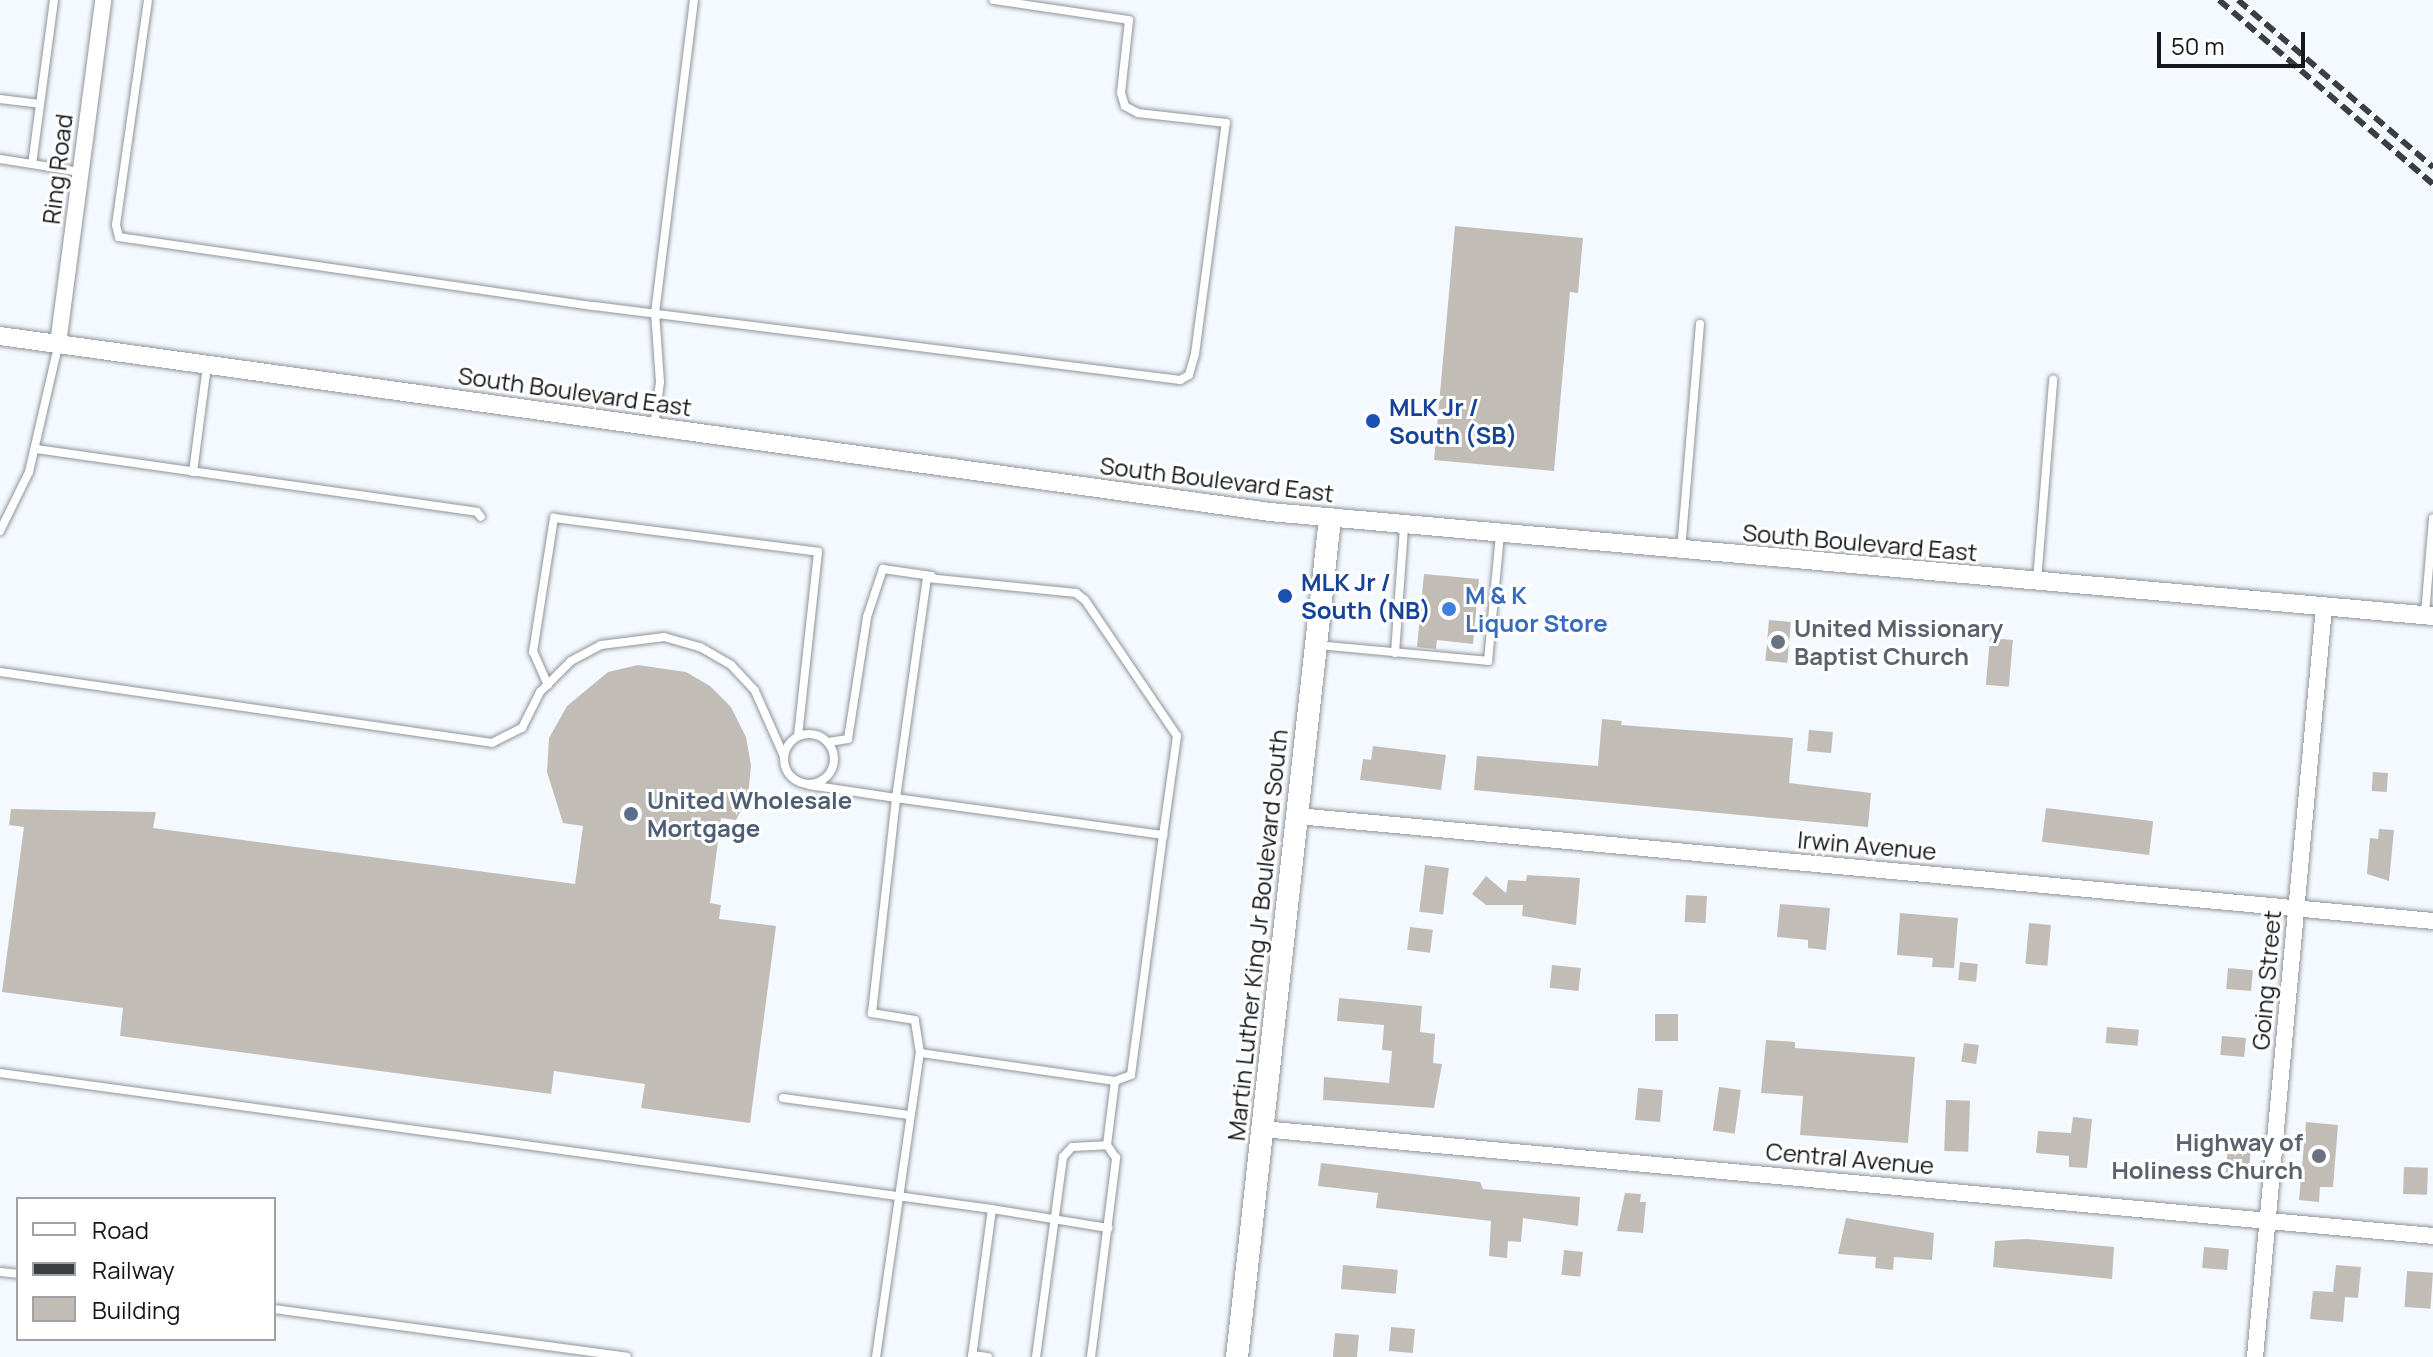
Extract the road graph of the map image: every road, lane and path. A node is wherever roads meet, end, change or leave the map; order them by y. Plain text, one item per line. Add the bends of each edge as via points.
1 (54, 0) edge
2 (103, 0) edge
3 (148, 0) edge
4 (694, 0) edge
5 (993, 0) edge
6 (0, 99) edge
7 (38, 104) junction
8 (0, 159) edge
9 (32, 164) junction
10 (80, 172) junction
11 (655, 313) junction
12 (1700, 324) dead end
13 (0, 336) edge
14 (58, 344) junction
15 (207, 365) junction
16 (2053, 380) dead end
17 (654, 426) junction
18 (36, 449) junction
19 (193, 472) junction
20 (481, 517) dead end
21 (2433, 518) edge
22 (1330, 519) junction
23 (1404, 527) junction
24 (0, 531) edge
25 (1500, 535) junction
26 (1681, 551) junction
27 (931, 576) junction
28 (2037, 581) junction
29 (2324, 607) junction
30 (2429, 616) edge
31 (1316, 645) junction
32 (1395, 653) junction
33 (0, 672) edge
34 (548, 685) junction
35 (798, 736) junction
36 (829, 742) junction
37 (784, 756) junction
38 (809, 785) junction
39 (896, 798) junction
40 (1297, 816) junction
41 (1163, 835) junction
42 (2296, 909) junction
43 (2433, 921) edge
44 (920, 1053) junction
45 (0, 1073) edge
46 (1115, 1081) junction
47 (783, 1098) dead end
48 (909, 1115) junction
49 (1262, 1129) junction
50 (1107, 1145) junction
51 (898, 1196) junction
52 (992, 1209) junction
53 (2268, 1221) junction
54 (1054, 1222) junction
55 (1108, 1228) junction
56 (2433, 1236) edge
57 (276, 1309) edge
58 (972, 1356) edge
59 (627, 1357) edge
60 (876, 1357) edge
61 (988, 1357) edge
62 (1036, 1357) edge
63 (1091, 1357) edge
64 (1237, 1357) edge
65 (2255, 1357) edge

1 - 7 lane
2 - 10 street, Ring Road
3 - 11 lane via 116,225 119,237
4 - 11 lane
5 - 11 lane via 1129,20 1121,93 1125,106 1138,113 1226,123 1189,375 1180,380
6 - 7 lane
7 - 9 lane
8 - 9 lane
9 - 10 lane
10 - 14 street, Ring Road
11 - 17 lane via 660,382
12 - 26 lane
13 - 14 street, South Boulevard East
14 - 15 street, South Boulevard East
14 - 18 lane
15 - 17 street, South Boulevard East
15 - 19 lane
16 - 28 lane
17 - 22 street, South Boulevard East
18 - 19 lane
18 - 24 lane
19 - 20 lane via 477,512
21 - 30 lane
22 - 23 street, South Boulevard East
22 - 31 main road, Martin Luther King Jr Boulevard South
23 - 25 street, South Boulevard East
23 - 32 lane
25 - 26 street, South Boulevard East
25 - 32 lane via 1488,661
26 - 28 street, South Boulevard East
27 - 36 lane via 883,569 867,617 848,739
27 - 39 lane
27 - 41 lane via 1076,593 1085,600 1176,730
28 - 29 street, South Boulevard East
29 - 30 street, South Boulevard East
29 - 42 street, Going Street
31 - 32 lane
31 - 40 main road, Martin Luther King Jr Boulevard South
33 - 34 lane via 492,743 522,728
34 - 35 lane via 533,652 554,518 818,552
34 - 37 lane via 571,661 601,645 664,637 700,647 731,665 755,691
35 - 36 lane via 814,734
35 - 37 lane
36 - 38 lane via 834,766 825,780
37 - 38 lane via 793,779
38 - 39 lane
39 - 41 lane
39 - 44 lane via 872,1010 874,1015 915,1020
40 - 42 street, Irwin Avenue
40 - 49 main road, Martin Luther King Jr Boulevard South
41 - 46 lane via 1131,1075
42 - 43 street, Irwin Avenue
42 - 53 street, Going Street
44 - 46 lane
44 - 48 lane
45 - 51 lane
46 - 50 lane
47 - 48 lane
48 - 51 lane
49 - 53 street, Central Avenue
49 - 64 main road, Martin Luther King Jr Boulevard South
50 - 54 lane via 1072,1147 1063,1157
50 - 55 lane via 1116,1158
51 - 52 lane
51 - 60 lane
52 - 54 lane
52 - 58 lane
53 - 56 street, Central Avenue
53 - 65 street, Going Street
54 - 55 lane
54 - 62 lane
55 - 63 lane
57 - 59 lane
58 - 61 lane

